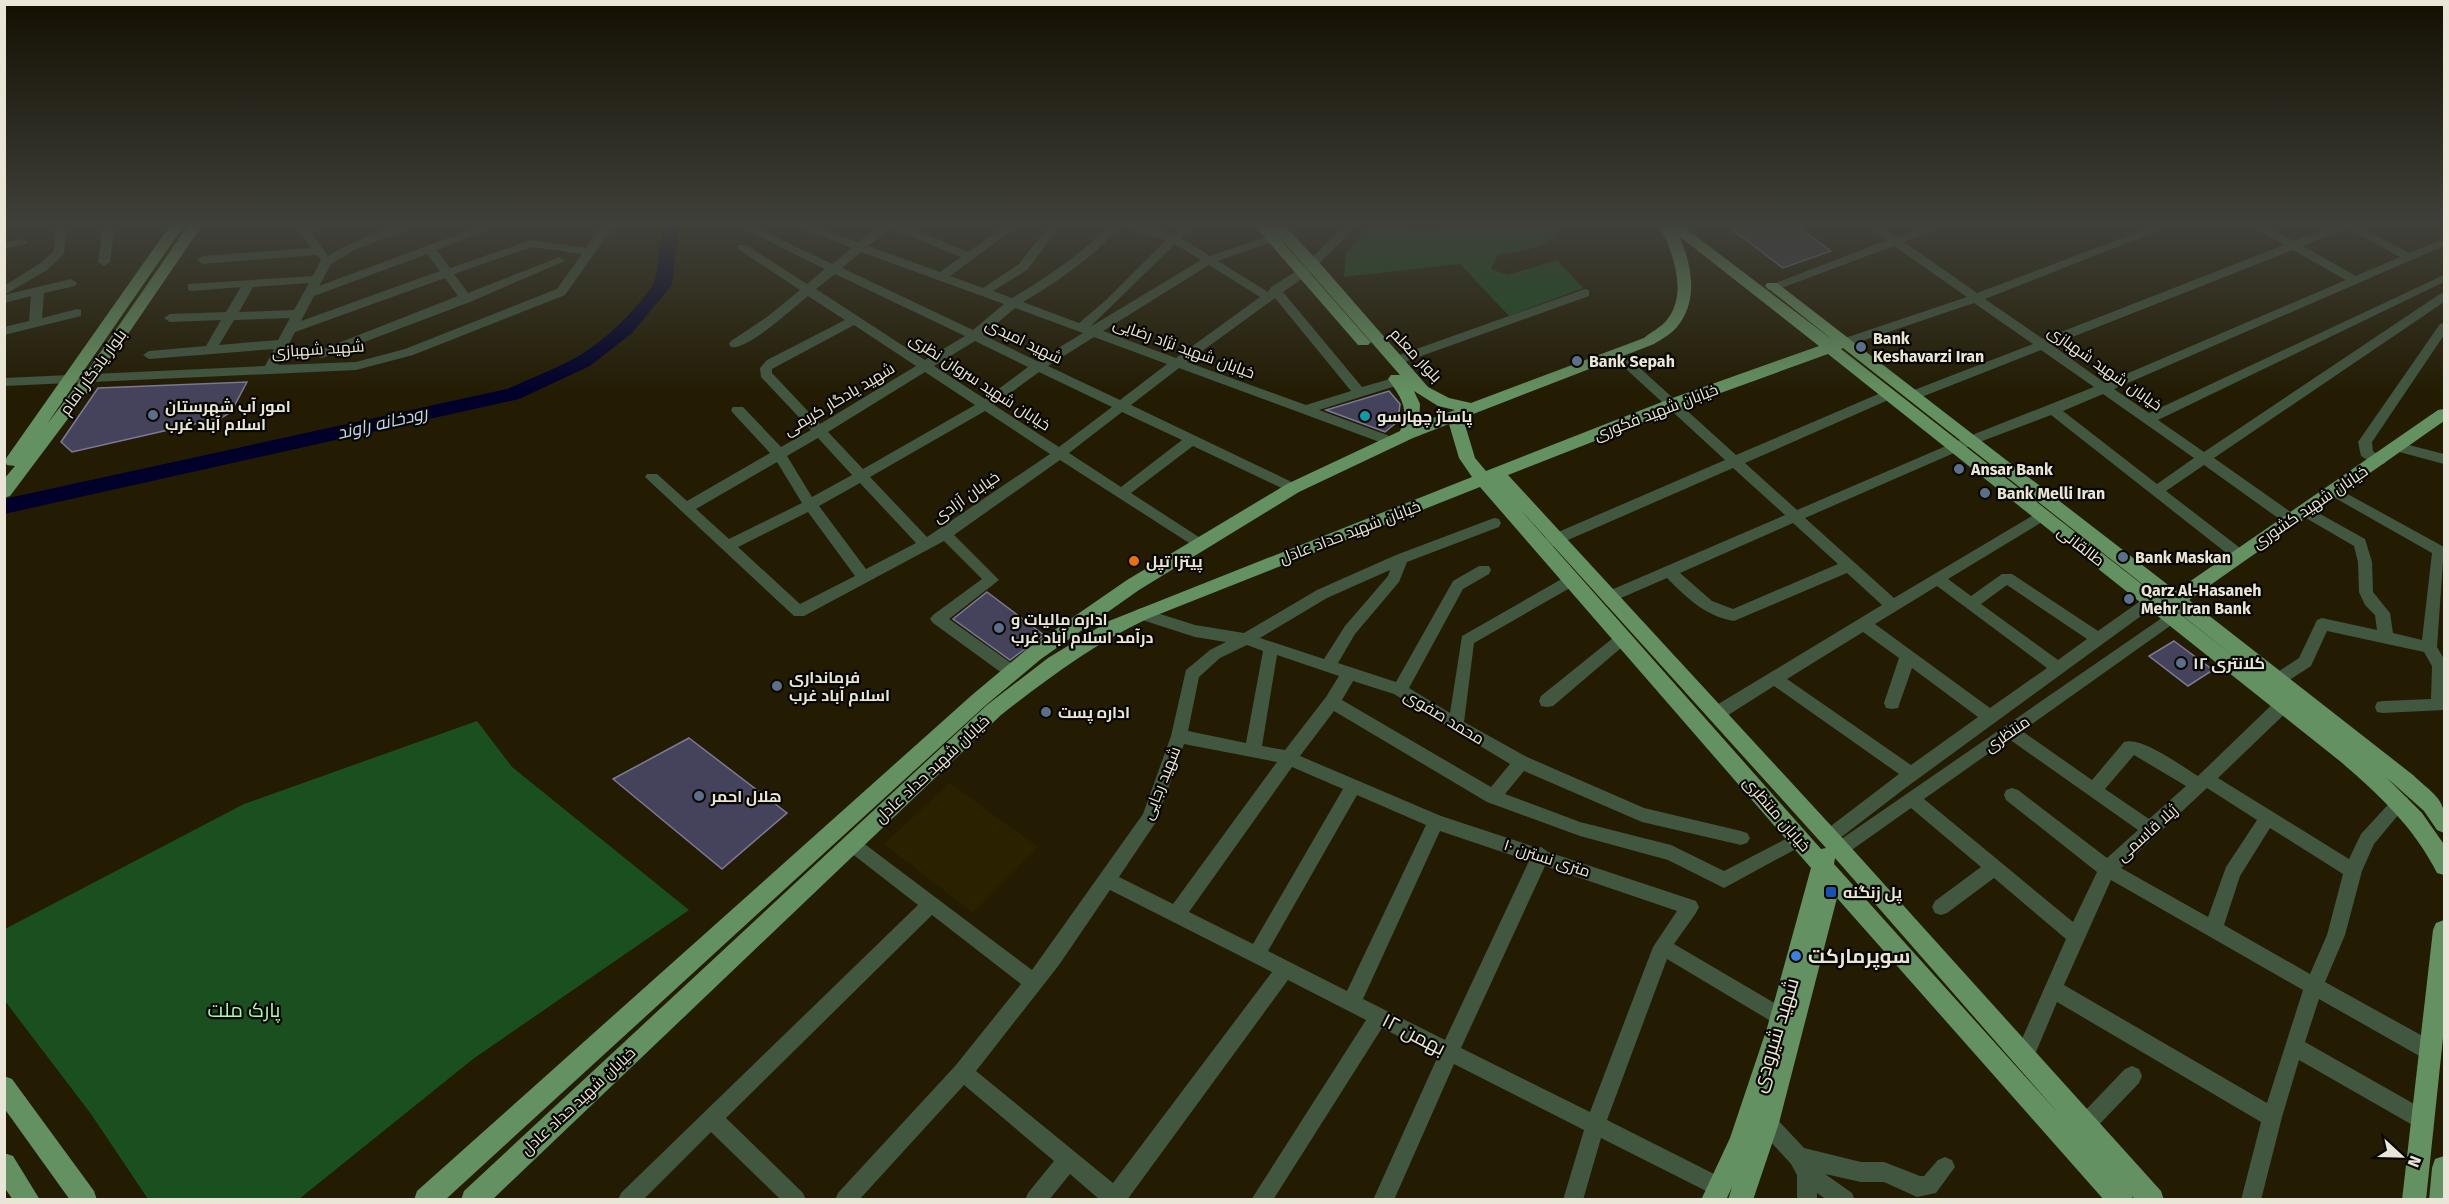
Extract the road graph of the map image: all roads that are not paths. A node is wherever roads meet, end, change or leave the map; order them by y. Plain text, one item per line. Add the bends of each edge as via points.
1 (22, 280) edge
2 (138, 280) edge
3 (157, 280) edge
4 (301, 280) edge
5 (316, 280) edge
6 (346, 280) edge
7 (427, 280) edge
8 (452, 280) edge
9 (512, 280) edge
10 (569, 280) edge
11 (792, 280) edge
12 (819, 280) edge
13 (857, 280) edge
14 (950, 280) edge
15 (1002, 280) edge
16 (1052, 280) edge
17 (1133, 280) edge
18 (1178, 280) edge
19 (1248, 280) edge
20 (1289, 280) edge
21 (1317, 280) edge
22 (1319, 280) edge
23 (1684, 280) edge
24 (1746, 280) edge
25 (1763, 280) edge
26 (1790, 280) edge
27 (1951, 280) edge
28 (2022, 280) edge
29 (2207, 280) edge
30 (2355, 280) edge
31 (2440, 280) edge
32 (70, 283) dead end
33 (249, 284) junction
34 (192, 287) dead end
35 (1772, 287) junction
36 (807, 290) junction
37 (4, 291) edge
38 (38, 291) junction
39 (984, 292) junction
40 (1271, 293) junction
41 (1585, 293) dead end
42 (309, 294) junction
43 (2445, 297) edge
44 (1976, 298) junction
45 (4, 299) edge
46 (466, 299) junction
47 (1013, 303) junction
48 (77, 313) dead end
49 (299, 314) junction
50 (232, 316) junction
51 (170, 318) dead end
52 (854, 320) junction
53 (35, 323) junction
54 (2445, 327) edge
55 (291, 328) junction
56 (1081, 328) junction
57 (4, 331) edge
58 (1094, 333) junction
59 (974, 336) junction
60 (283, 344) junction
61 (735, 344) dead end
62 (1838, 345) junction
63 (2043, 345) junction
64 (210, 350) junction
65 (322, 354) dead end
66 (1617, 354) junction
67 (149, 355) dead end
68 (1395, 361) junction
69 (1177, 363) junction
70 (1038, 366) junction
71 (925, 367) junction
72 (269, 370) junction
73 (69, 379) junction
74 (89, 380) junction
75 (1397, 381) junction
76 (4, 382) edge
77 (2103, 387) junction
78 (1359, 392) junction
79 (1888, 395) junction
80 (1914, 395) junction
81 (984, 405) junction
82 (1673, 405) junction
83 (1120, 406) junction
84 (1473, 409) junction
85 (738, 410) dead end
86 (1305, 410) junction
87 (2053, 410) junction
88 (2445, 414) edge
89 (1454, 416) junction
90 (2148, 419) junction
91 (819, 431) junction
92 (1399, 437) junction
93 (1191, 440) junction
94 (1972, 440) junction
95 (2397, 447) junction
96 (1955, 448) junction
97 (779, 454) junction
98 (1059, 454) junction
99 (2203, 458) junction
100 (2442, 460) edge
101 (2379, 461) junction
102 (1733, 462) junction
103 (861, 476) junction
104 (651, 477) dead end
105 (1491, 478) junction
106 (6, 484) edge
107 (1293, 488) junction
108 (2157, 490) junction
109 (2333, 491) junction
110 (1121, 494) junction
111 (810, 505) junction
112 (686, 508) junction
113 (2042, 515) junction
114 (2297, 515) junction
115 (1793, 518) junction
116 (1494, 523) dead end
117 (945, 534) junction
118 (1549, 542) junction
119 (926, 545) junction
120 (1200, 545) junction
121 (728, 546) junction
122 (2442, 552) edge
123 (2240, 555) junction
124 (1401, 559) junction
125 (1848, 566) junction
126 (1159, 570) junction
127 (1484, 570) dead end
128 (1669, 571) junction
129 (864, 577) junction
130 (1937, 579) junction
131 (1572, 580) junction
132 (1185, 595) junction
133 (1610, 597) junction
134 (2151, 601) junction
135 (1970, 604) junction
136 (1893, 606) junction
137 (1100, 608) junction
138 (2174, 609) junction
139 (1142, 614) junction
140 (1864, 624) junction
141 (1116, 626) junction
142 (1623, 638) junction
143 (1246, 639) junction
144 (2098, 639) junction
145 (2386, 639) junction
146 (2429, 647) junction
147 (1271, 648) junction
148 (1907, 658) junction
149 (1328, 666) junction
150 (2442, 666) edge
151 (2058, 668) junction
152 (1012, 672) junction
153 (1349, 673) junction
154 (1774, 678) junction
155 (2269, 685) junction
156 (1400, 690) junction
157 (2288, 699) junction
158 (1547, 701) dead end
159 (1332, 702) junction
160 (1892, 703) dead end
161 (2383, 707) dead end
162 (1716, 714) junction
163 (1990, 717) junction
164 (1456, 725) junction
165 (2011, 732) junction
166 (1179, 736) junction
167 (1252, 749) junction
168 (1289, 758) junction
169 (1521, 762) junction
170 (1911, 774) junction
171 (2203, 782) junction
172 (1353, 786) junction
173 (2095, 789) junction
174 (2012, 795) dead end
175 (1493, 797) junction
176 (1912, 798) junction
177 (2402, 802) junction
178 (2268, 817) junction
179 (1436, 822) junction
180 (2445, 824) edge
181 (2151, 830) junction
182 (1741, 838) dead end
183 (1799, 839) junction
184 (1835, 843) junction
185 (852, 844) junction
186 (1541, 855) junction
187 (2445, 866) edge
188 (1993, 868) junction
189 (2107, 869) junction
190 (2353, 871) junction
191 (1827, 872) junction
192 (1107, 880) junction
193 (930, 905) junction
194 (1941, 907) dead end
195 (1176, 915) junction
196 (2213, 930) junction
197 (2445, 930) edge
198 (2076, 936) junction
199 (1662, 946) junction
200 (1256, 955) junction
201 (1285, 970) junction
202 (1034, 983) junction
203 (2314, 986) junction
204 (2053, 989) junction
205 (1351, 1003) junction
206 (1379, 1016) junction
207 (1781, 1017) junction
208 (2294, 1046) junction
209 (2430, 1051) junction
210 (1449, 1052) junction
211 (2024, 1057) junction
212 (963, 1072) junction
213 (2132, 1076) dead end
214 (4, 1087) edge
215 (2272, 1117) junction
216 (711, 1118) junction
217 (2423, 1119) junction
218 (1767, 1123) junction
219 (1595, 1125) junction
220 (2085, 1125) junction
221 (1069, 1160) junction
222 (4, 1165) edge
223 (1802, 1165) junction
224 (1945, 1167) dead end
225 (2445, 1168) edge
226 (1725, 1196) edge
227 (1573, 1198) dead end
228 (1115, 1199) edge
229 (28, 1200) edge
230 (85, 1200) edge
231 (426, 1200) edge
232 (473, 1200) edge
233 (628, 1200) edge
234 (796, 1200) edge
235 (845, 1200) edge
236 (1035, 1200) edge
237 (1261, 1200) edge
238 (1383, 1200) edge
239 (1807, 1200) edge
240 (1845, 1200) edge
241 (2121, 1200) edge
242 (2152, 1200) edge
243 (2251, 1200) edge
244 (2414, 1200) edge
245 (2441, 1200) edge

1 - 37 street
2 - 73 main road, بلوار یادگار امام
3 - 74 main road, بلوار یادگار امام
4 - 33 street
5 - 42 street
6 - 42 street
7 - 55 street
8 - 46 street
9 - 46 street
10 - 72 street, شهید شهبازی via 561,292 409,352 356,366
11 - 36 street, خیابان شهید سروان نظری
12 - 36 street
13 - 59 street, شهید امیدی
14 - 39 street, خیابان شهید نژاد رضایی
15 - 39 street
16 - 47 street, شهید یادگار کریمی
17 - 56 street
18 - 58 street
19 - 40 street
20 - 40 street, خیابان آزادی
21 - 75 main road, بلوار معلم
22 - 68 main road, بلوار معلم
23 - 66 main road, خیابان شهید حداد عادل via 1681,307 1672,323 1649,341
24 - 62 main road
25 - 35 main road
26 - 35 street
27 - 44 street, خیابان شهید شهبازی
28 - 44 street
29 - 63 street
30 - 77 street
31 - 90 street
32 - 38 street
33 - 34 street
33 - 50 street
35 - 62 main road
36 - 52 street, خیابان شهید سروان نظری
36 - 61 street
38 - 45 street
38 - 53 street
39 - 47 street, خیابان شهید نژاد رضایی
40 - 69 street, خیابان آزادی
40 - 78 street
41 - 68 street
42 - 49 street
43 - 99 street
44 - 62 street
44 - 63 street, خیابان شهید شهبازی
46 - 65 street
47 - 56 street, خیابان شهید نژاد رضایی
47 - 59 street, شهید یادگار کریمی
48 - 53 street
49 - 50 street
49 - 55 street
50 - 51 street
50 - 64 street
52 - 71 street, خیابان شهید سروان نظری
52 - 91 street via 766,368 766,374
53 - 57 street
54 - 101 street via 2365,442 2366,453
55 - 60 street
56 - 58 street, خیابان شهید نژاد رضایی
58 - 69 street, خیابان شهید نژاد رضایی
58 - 70 street
59 - 70 street, شهید امیدی
59 - 71 street, شهید یادگار کریمی
60 - 64 street
60 - 72 street
62 - 79 main road, طالقانی
62 - 80 main road, طالقانی
62 - 82 main road, خیابان شهید فکوری
63 - 77 street, خیابان شهید شهبازی
63 - 80 street
64 - 67 street
66 - 82 street
66 - 84 main road, خیابان شهید حداد عادل
68 - 84 main road, بلوار معلم via 1431,397
69 - 83 street, خیابان آزادی
69 - 86 street, خیابان شهید نژاد رضایی
70 - 81 street
70 - 83 street, شهید امیدی
71 - 81 street, خیابان شهید سروان نظری
71 - 91 street, شهید یادگار کریمی
72 - 74 street, شهید شهبازی
73 - 74 street, شهید شهبازی
73 - 76 street, شهید شهبازی
73 - 106 main road, بلوار یادگار امام
74 - 106 main road, بلوار یادگار امام
75 - 78 street
75 - 92 main road, بلوار معلم via 1413,403 1412,423
77 - 87 street
77 - 90 street, خیابان شهید شهبازی
78 - 86 street
79 - 96 main road, طالقانی
79 - 102 street
80 - 94 main road, طالقانی
81 - 98 street, خیابان شهید سروان نظری
81 - 103 street
82 - 102 street
82 - 105 main road, خیابان شهید فکوری
83 - 93 street, شهید امیدی
83 - 98 street, خیابان آزادی
84 - 89 main road, خیابان شهید حداد عادل
85 - 97 street
86 - 92 street, خیابان شهید نژاد رضایی
87 - 94 street
87 - 108 street
88 - 95 main road, خیابان شهید کشوری
89 - 92 main road, خیابان شهید حداد عادل
89 - 105 main road, خیابان منتظری via 1461,448 1470,464
90 - 99 street, خیابان شهید شهبازی
91 - 97 street, شهید یادگار کریمی
91 - 103 street
92 - 107 main road, خیابان شهید حداد عادل
93 - 107 street, شهید امیدی
93 - 110 street
94 - 96 street
94 - 138 main road, طالقانی
95 - 100 street
95 - 101 main road, خیابان شهید کشوری
96 - 113 main road, طالقانی
96 - 115 street
97 - 111 street
97 - 112 street, شهید یادگار کریمی
98 - 110 street, خیابان شهید سروان نظری
98 - 117 street, خیابان آزادی
99 - 108 street
99 - 114 street, خیابان شهید شهبازی
101 - 109 main road, خیابان شهید کشوری
102 - 115 street
102 - 118 street
103 - 111 street
103 - 119 street
104 - 112 street, خیابان آزادی
105 - 118 main road, خیابان منتظری
105 - 132 main road, خیابان شهید حداد عادل
107 - 120 main road, خیابان شهید حداد عادل
108 - 123 street
109 - 114 main road, خیابان شهید کشوری
109 - 122 street
110 - 120 street, خیابان شهید سروان نظری
111 - 121 street
111 - 129 street
112 - 121 street, خیابان آزادی
113 - 130 street
113 - 134 main road, طالقانی
114 - 123 main road, خیابان شهید کشوری
114 - 145 street, خیابان شهید شهبازی via 2360,543 2366,592 2382,613
115 - 125 street
115 - 128 street
116 - 124 street, شهید رجایی
117 - 119 street, خیابان آزادی
117 - 152 street via 992,580 938,619
118 - 131 main road, خیابان منتظری
118 - 133 main road, خیابان منتظری
119 - 129 street, خیابان آزادی
120 - 126 main road, خیابان شهید حداد عادل
121 - 129 street, خیابان آزادی via 799,612
122 - 146 street
123 - 138 main road, خیابان شهید کشوری
124 - 143 street, شهید رجایی via 1322,594
124 - 149 street via 1394,578 1350,630
125 - 128 street via 1734,615 1709,608
125 - 136 street
126 - 132 main road via 1153,583 1157,591
126 - 137 main road, خیابان شهید حداد عادل
127 - 156 street via 1458,585
128 - 133 street
130 - 135 street
130 - 136 street
131 - 142 main road, خیابان منتظری
131 - 164 street via 1467,640
132 - 139 main road, خیابان شهید حداد عادل
133 - 162 main road, خیابان منتظری
134 - 138 main road, طالقانی
134 - 144 street, منتظری
135 - 144 street via 2007,578
135 - 151 street
136 - 140 street
137 - 141 main road via 1121,609 1123,617
137 - 152 main road, خیابان شهید حداد عادل
138 - 155 main road, طالقانی
138 - 165 street, منتظری
139 - 141 main road, خیابان شهید حداد عادل
139 - 143 street, محمد صفوی via 1194,631
140 - 148 street
140 - 154 street
141 - 185 main road, خیابان شهید حداد عادل via 1055,663 994,710
142 - 158 street
142 - 183 main road, خیابان منتظری
143 - 147 street, محمد صفوی
143 - 166 street, شهید رجایی via 1215,654 1192,675
144 - 151 street, منتظری
145 - 146 street
145 - 155 street via 2322,624 2305,662
146 - 150 street
147 - 149 street, محمد صفوی
147 - 167 street
148 - 160 street
148 - 163 street
149 - 153 street, محمد صفوی
150 - 161 street via 2439,705
151 - 163 street, منتظری
152 - 231 main road, خیابان شهید حداد عادل
153 - 156 street, محمد صفوی
153 - 159 street
154 - 162 street
154 - 170 street
155 - 157 main road, طالقانی
156 - 164 street, محمد صفوی
157 - 171 street, ژیلا قاسمی
157 - 177 main road, طالقانی
157 - 180 main road, طالقانی via 2406,781
159 - 168 street
159 - 175 street
162 - 184 main road, خیابان منتظری
163 - 170 street, منتظری
164 - 169 street, محمد صفوی
165 - 173 street
165 - 176 street, منتظری
166 - 167 street, ۱۰ متری نسترن
166 - 192 street, شهید رجایی via 1150,817
167 - 168 street, ۱۰ متری نسترن
168 - 172 street, ۱۰ متری نسترن
168 - 195 street
169 - 175 street
169 - 182 street, محمد صفوی via 1642,814
170 - 184 street, منتظری
171 - 173 street via 2130,747
171 - 178 street
171 - 181 street, ژیلا قاسمی
172 - 179 street, ۱۰ متری نسترن
172 - 200 street
173 - 181 street
174 - 189 street
175 - 183 street via 1580,829 1671,853 1724,880
176 - 184 street, منتظری
176 - 188 street
177 - 187 main road, طالقانی via 2435,845
177 - 190 street via 2367,839
178 - 190 street
178 - 196 street via 2232,873
179 - 186 street, ۱۰ متری نسترن
179 - 205 street
181 - 189 street, ژیلا قاسمی
183 - 191 main road, خیابان منتظری
184 - 191 main road
184 - 211 main road, خیابان منتظری
185 - 193 street
185 - 232 main road, خیابان شهید حداد عادل
186 - 199 street, ۱۰ متری نسترن via 1690,907
186 - 210 street
188 - 194 street
188 - 198 street
189 - 196 street
189 - 198 street, ژیلا قاسمی
190 - 203 street via 2336,935
191 - 207 main road, شهید شیرودی
191 - 218 main road, شهید شیرودی
191 - 241 main road, خیابان منتظری
192 - 195 street, ۱۲ بهمن
192 - 202 street, شهید رجایی
193 - 202 street
193 - 216 street
195 - 200 street, ۱۲ بهمن
196 - 203 street
197 - 209 main road
198 - 204 street, ژیلا قاسمی
199 - 207 street
199 - 219 street, ۱۰ متری نسترن
200 - 201 street, ۱۲ بهمن
201 - 205 street, ۱۲ بهمن
201 - 228 street
202 - 212 street, شهید رجایی
203 - 208 street
203 - 209 street
204 - 211 street, ژیلا قاسمی
204 - 215 street
205 - 206 street, ۱۲ بهمن
206 - 210 street, ۱۲ بهمن
206 - 237 street
207 - 226 main road, شهید شیرودی
208 - 215 street
208 - 217 street
209 - 217 main road
210 - 219 street, ۱۲ بهمن
210 - 238 street
211 - 220 main road, خیابان منتظری
212 - 221 street
212 - 235 street, شهید رجایی
213 - 220 street
214 - 230 main road
215 - 243 street
216 - 233 street
216 - 234 street
217 - 244 main road
218 - 223 street
218 - 226 main road, شهید شیرودی
219 - 226 street, ۱۲ بهمن
219 - 227 street, ۱۰ متری نسترن
220 - 242 main road, خیابان منتظری
221 - 228 street
221 - 236 street
222 - 229 main road
223 - 224 street via 1884,1172 1917,1187 1929,1186
223 - 239 street
223 - 240 street
225 - 245 main road

